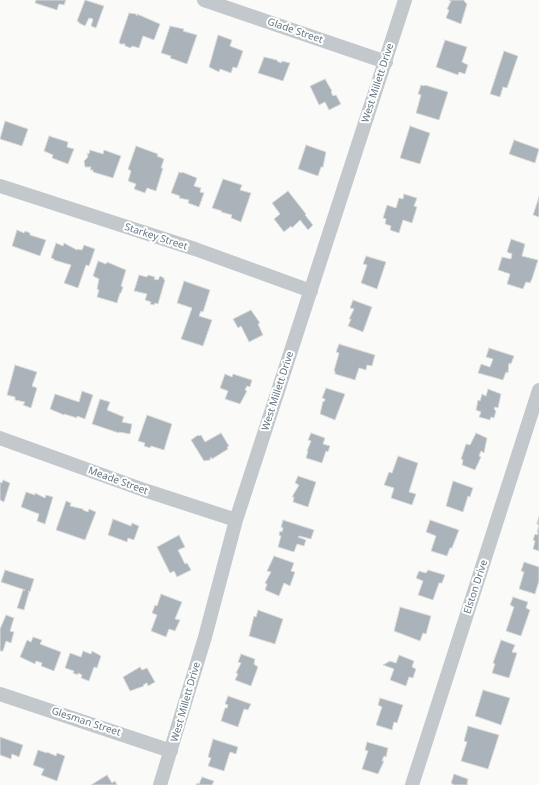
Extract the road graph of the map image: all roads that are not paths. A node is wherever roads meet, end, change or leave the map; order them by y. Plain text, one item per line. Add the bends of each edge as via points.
1 (204, 0) edge
2 (405, 0) edge
3 (386, 62) junction
4 (0, 186) edge
5 (311, 291) junction
6 (539, 390) edge
7 (0, 438) edge
8 (236, 520) junction
9 (0, 694) edge
10 (171, 751) junction
11 (160, 785) edge
12 (412, 785) edge

1 - 3 street, Glade Street
2 - 3 street, West Millett Drive
3 - 5 street, West Millett Drive
4 - 5 street, Starkey Street via 195,249
5 - 8 street, West Millett Drive
6 - 12 street, Elston Drive
7 - 8 street, Meade Street
8 - 10 street, West Millett Drive
9 - 10 street, Glesman Street
10 - 11 street, West Millett Drive

